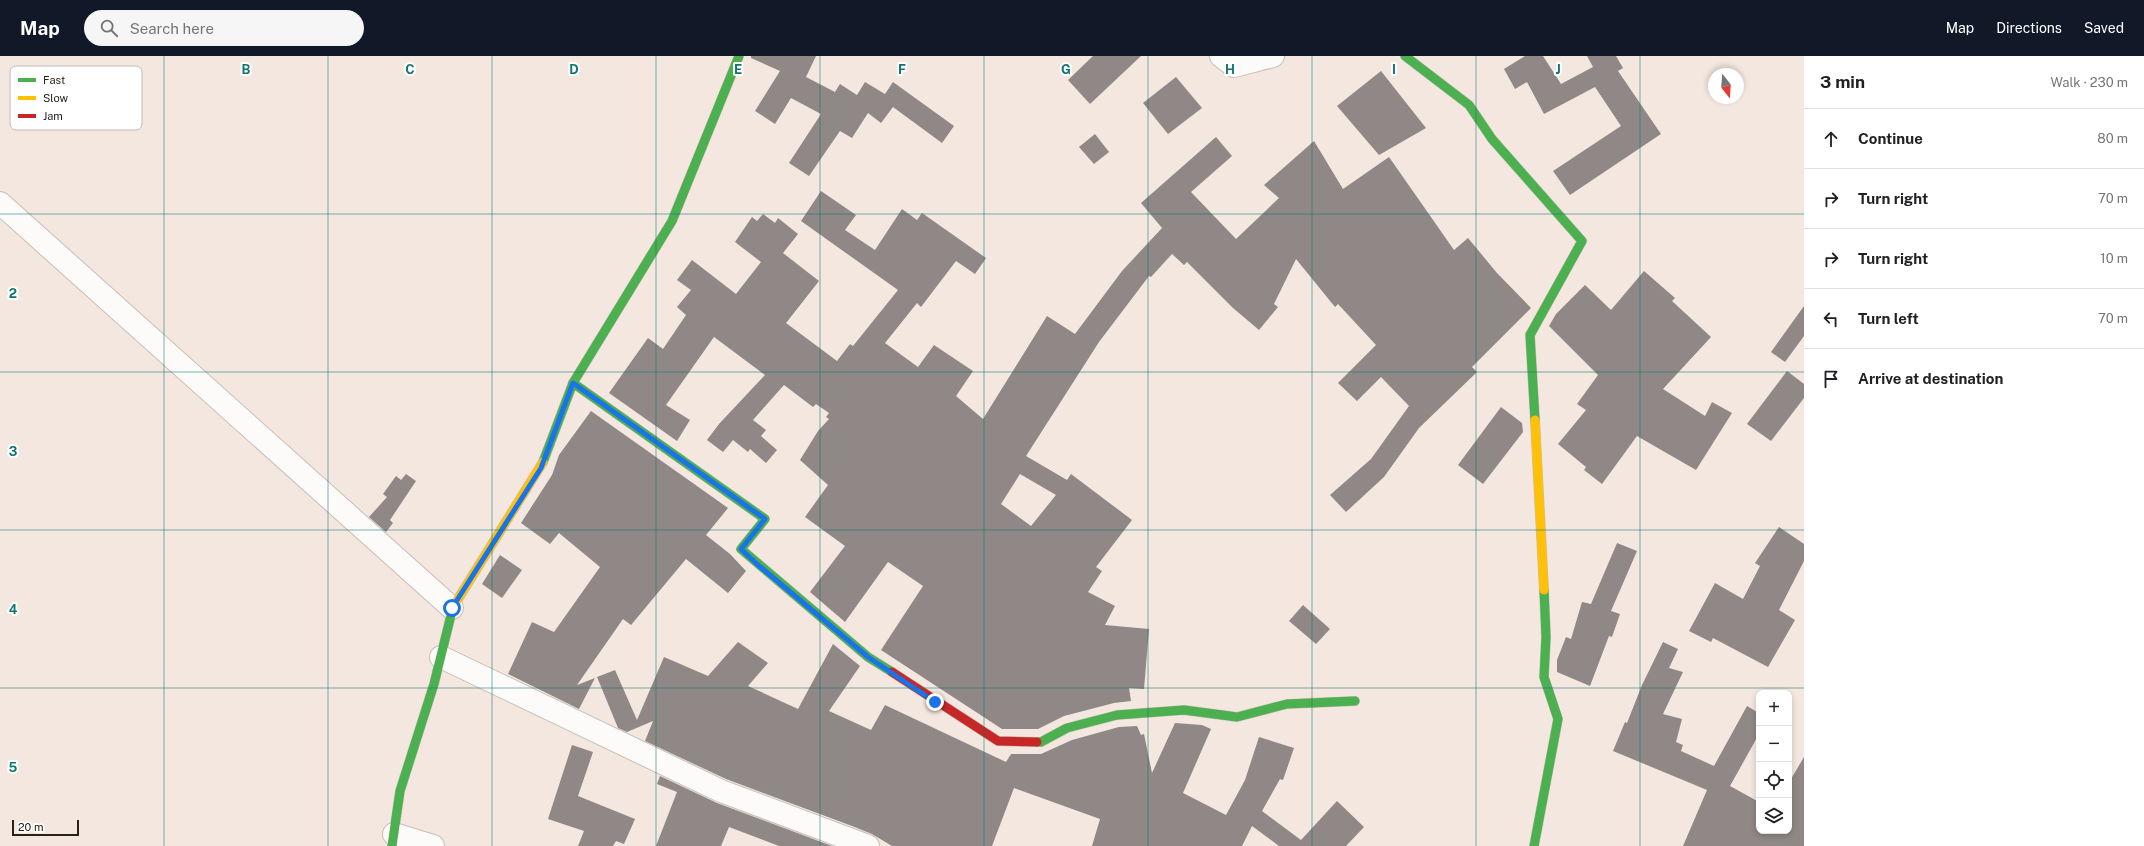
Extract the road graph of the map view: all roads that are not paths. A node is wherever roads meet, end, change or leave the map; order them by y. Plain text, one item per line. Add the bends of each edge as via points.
1 (739, 56) edge
2 (1221, 56) edge
3 (1273, 56) edge
4 (1405, 56) edge
5 (0, 203) edge
6 (573, 383) junction
7 (452, 608) junction
8 (441, 657) junction
9 (1355, 701) dead end
10 (393, 840) edge
11 (433, 846) edge
12 (868, 846) edge
13 (1534, 846) edge

1 - 6 street via 672,221
2 - 3 street via 1234,66
4 - 13 street via 1469,105 1492,139 1582,241 1530,335 1546,637 1544,677 1558,718
5 - 7 street
6 - 7 street via 541,468
6 - 9 street via 765,519 741,549 758,565 868,657 998,741 1041,742 1067,728 1117,715 1184,710 1237,717 1287,704
7 - 8 street
8 - 10 street via 400,791
8 - 12 street via 721,791
10 - 11 street

